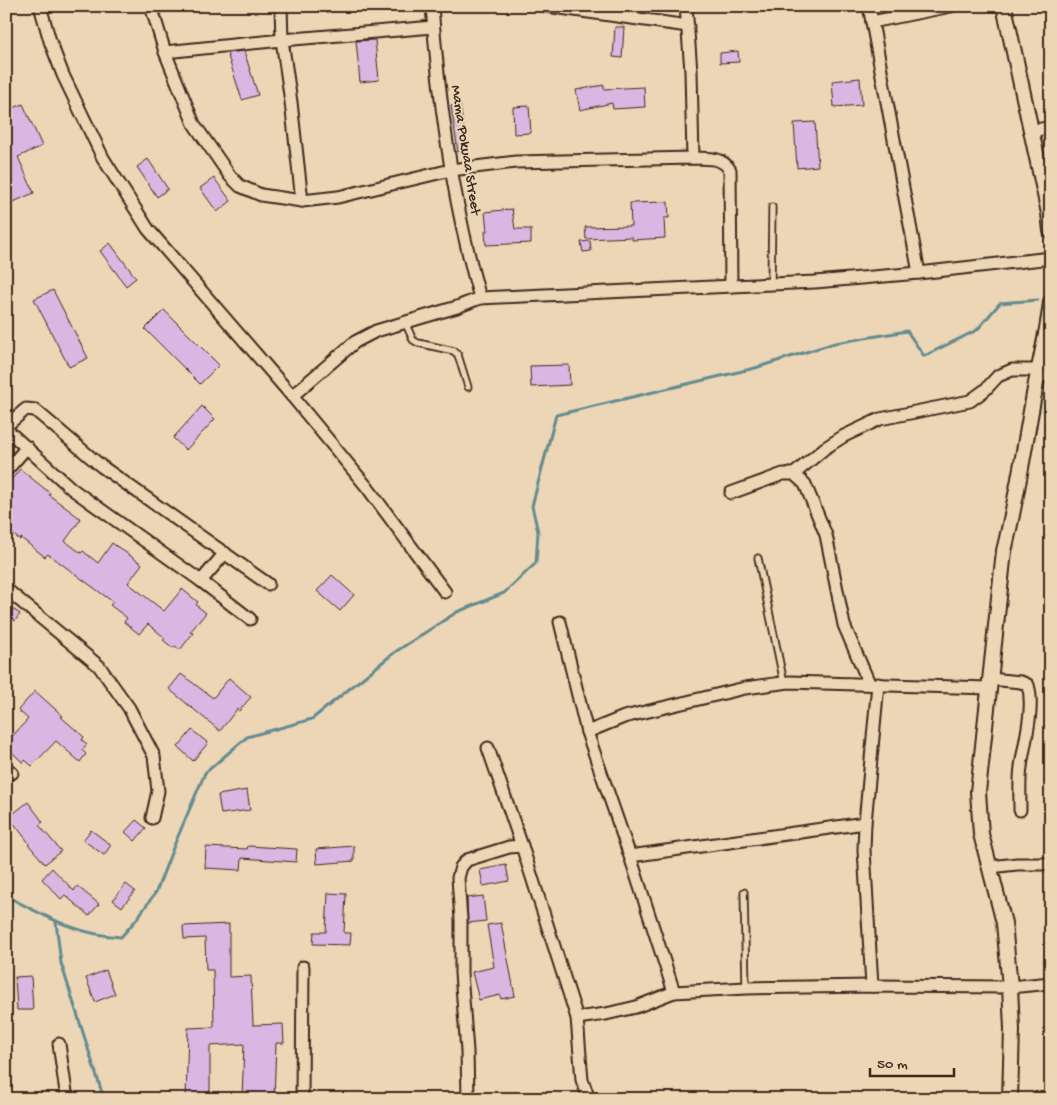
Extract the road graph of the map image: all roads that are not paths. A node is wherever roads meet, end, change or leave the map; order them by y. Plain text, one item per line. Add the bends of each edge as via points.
1 (40, 6) edge
2 (151, 6) edge
3 (281, 6) edge
4 (432, 6) edge
5 (546, 6) edge
6 (686, 6) edge
7 (870, 6) edge
8 (951, 6) edge
9 (1004, 6) edge
10 (872, 22) junction
11 (688, 26) junction
12 (433, 27) junction
13 (282, 40) junction
14 (165, 52) junction
15 (1051, 127) edge
16 (1032, 131) junction
17 (693, 158) junction
18 (451, 170) junction
19 (302, 201) junction
20 (772, 207) dead end
21 (1051, 231) edge
22 (1051, 258) edge
23 (919, 273) junction
24 (771, 284) junction
25 (731, 286) junction
26 (480, 298) junction
27 (1051, 302) edge
28 (405, 322) junction
29 (1042, 374) edge
30 (468, 387) dead end
31 (292, 396) junction
32 (6, 427) edge
33 (27, 447) junction
34 (6, 471) edge
35 (794, 474) junction
36 (731, 493) dead end
37 (225, 553) junction
38 (758, 558) dead end
39 (201, 581) junction
40 (268, 584) dead end
41 (6, 589) edge
42 (445, 592) dead end
43 (250, 618) dead end
44 (560, 622) dead end
45 (784, 683) junction
46 (990, 683) junction
47 (873, 684) junction
48 (587, 732) junction
49 (488, 748) dead end
50 (1020, 810) dead end
51 (152, 818) dead end
52 (864, 823) junction
53 (522, 846) junction
54 (630, 856) junction
55 (1051, 864) edge
56 (990, 867) junction
57 (744, 892) dead end
58 (304, 967) dead end
59 (1051, 983) edge
60 (872, 986) junction
61 (746, 988) junction
62 (1010, 988) junction
63 (674, 992) junction
64 (577, 1018) junction
65 (59, 1044) dead end
66 (67, 1099) edge
67 (302, 1099) edge
68 (468, 1099) edge
69 (589, 1099) edge
70 (1010, 1099) edge

1 - 31 street via 63,75 103,158 148,229
2 - 14 street
3 - 13 street
4 - 12 street, Mama Pokuaa Street
5 - 11 street
6 - 11 street
7 - 10 street
8 - 10 street
9 - 16 street
10 - 23 street
11 - 17 street
12 - 13 street
12 - 18 street, Mama Pokuaa Street
13 - 14 street
13 - 19 street
14 - 19 street via 194,124 230,176 240,186 261,195
15 - 16 street
16 - 21 street via 1050,212
17 - 18 street via 516,162
17 - 25 street via 718,160 726,163 730,170
18 - 19 street via 338,197
18 - 26 street, Mama Pokuaa Street
20 - 24 lane
22 - 23 street
23 - 24 street
24 - 25 street
25 - 26 street
26 - 28 street
27 - 29 street
28 - 30 lane via 413,340 458,355
28 - 31 street via 355,342
29 - 35 street via 1012,370 998,376 970,401 880,420 844,436
29 - 46 street via 1004,551
31 - 42 street via 367,487
32 - 33 street
32 - 37 street via 26,408 36,410 101,466
33 - 34 street
33 - 39 street via 72,489
35 - 36 street via 783,474
35 - 47 street via 805,484 826,536 844,625
37 - 39 street
37 - 40 street
38 - 45 lane
39 - 43 street
41 - 51 street via 99,666 129,708 154,756 158,791
44 - 48 street
45 - 47 street
45 - 48 street via 745,688 624,717
46 - 47 street
46 - 50 street via 1021,682 1028,686 1030,693 1020,769
46 - 56 street via 978,792 981,834
47 - 52 street
48 - 54 street
49 - 53 street
52 - 54 street
52 - 60 street
53 - 64 street
53 - 68 street via 467,860 458,878
54 - 63 street
55 - 56 street
56 - 62 street via 1004,923
57 - 61 lane
58 - 67 street
59 - 62 street
60 - 61 street
60 - 62 street
61 - 63 street
62 - 70 street
63 - 64 street via 636,1007
64 - 69 street via 582,1080
65 - 66 street

